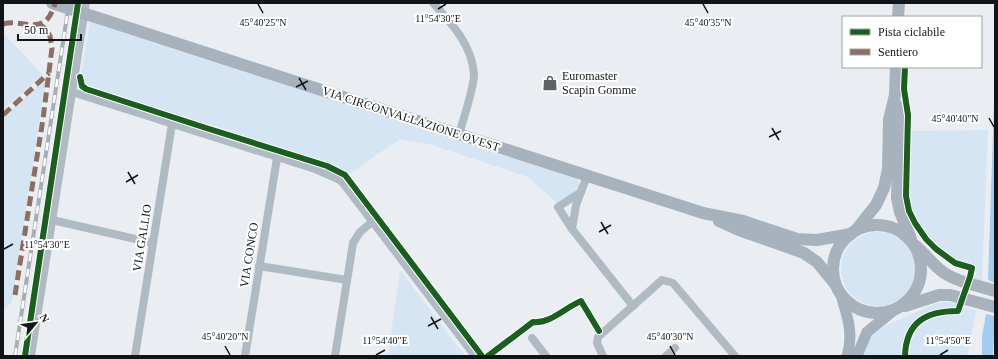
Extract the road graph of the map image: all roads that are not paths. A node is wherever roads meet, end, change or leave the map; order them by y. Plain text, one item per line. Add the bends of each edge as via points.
1 (52, 3) edge
2 (86, 3) edge
3 (433, 3) edge
4 (898, 3) edge
5 (898, 16) edge
6 (896, 68) edge
7 (72, 92) junction
8 (895, 95) junction
9 (172, 124) junction
10 (459, 134) junction
11 (277, 158) junction
12 (587, 176) junction
13 (581, 192) junction
14 (703, 213) junction
15 (52, 220) junction
16 (372, 222) junction
17 (572, 229) junction
18 (853, 232) junction
19 (153, 243) junction
20 (913, 243) junction
21 (259, 266) junction
22 (347, 280) junction
23 (838, 290) junction
24 (995, 292) edge
25 (633, 306) junction
26 (995, 307) edge
27 (896, 310) junction
28 (532, 338) dead end
29 (675, 348) dead end
30 (31, 356) edge
31 (135, 356) edge
32 (245, 356) edge
33 (335, 356) edge
34 (475, 356) edge
35 (546, 356) edge
36 (603, 356) edge
37 (666, 356) edge
38 (735, 356) edge
39 (847, 356) edge
40 (857, 356) edge

1 - 10 main road, VIA CIRCONVALLAZIONE OVEST, bridge
2 - 7 street
3 - 10 street via 463,39 472,62 473,84
4 - 5 main road
6 - 8 main road
7 - 9 street
7 - 15 street
8 - 18 main road via 889,120 888,169 884,188 876,205
8 - 20 main road via 899,123 897,198
9 - 11 street
9 - 19 street, VIA GALLIO
10 - 12 main road, VIA CIRCONVALLAZIONE OVEST
11 - 16 street via 338,178
11 - 21 street, VIA CONCO
12 - 13 street
12 - 14 main road, VIA CIRCONVALLAZIONE OVEST
13 - 17 street
13 - 17 street via 558,207
14 - 18 main road, VIA CIRCONVALLAZIONE OVEST via 743,221 798,239 816,240
14 - 23 main road, VIA CIRCONVALLAZIONE OVEST via 739,230 804,253 817,262
15 - 19 street
15 - 30 street
16 - 22 street via 355,239
16 - 34 street
17 - 25 street
18 - 20 main road, VIA CIRCONVALLAZIONE OVEST via 870,226 886,226 900,231
18 - 23 main road via 837,251 834,262 833,274
19 - 31 street, VIA GALLIO
20 - 24 main road, VIA CIRCONVALLAZIONE OVEST via 939,269 952,277
20 - 27 main road via 921,262 920,281 912,297
21 - 22 street
21 - 32 street, VIA CONCO
22 - 33 street
23 - 27 main road, VIA CIRCONVALLAZIONE OVEST via 852,306 866,312 882,314
23 - 39 main road via 850,328
25 - 36 street via 598,337 597,344
25 - 38 street via 662,280 673,283
26 - 27 main road, VIA CIRCONVALLAZIONE OVEST via 977,301 939,296
27 - 40 main road via 867,332
28 - 35 street
29 - 37 street

